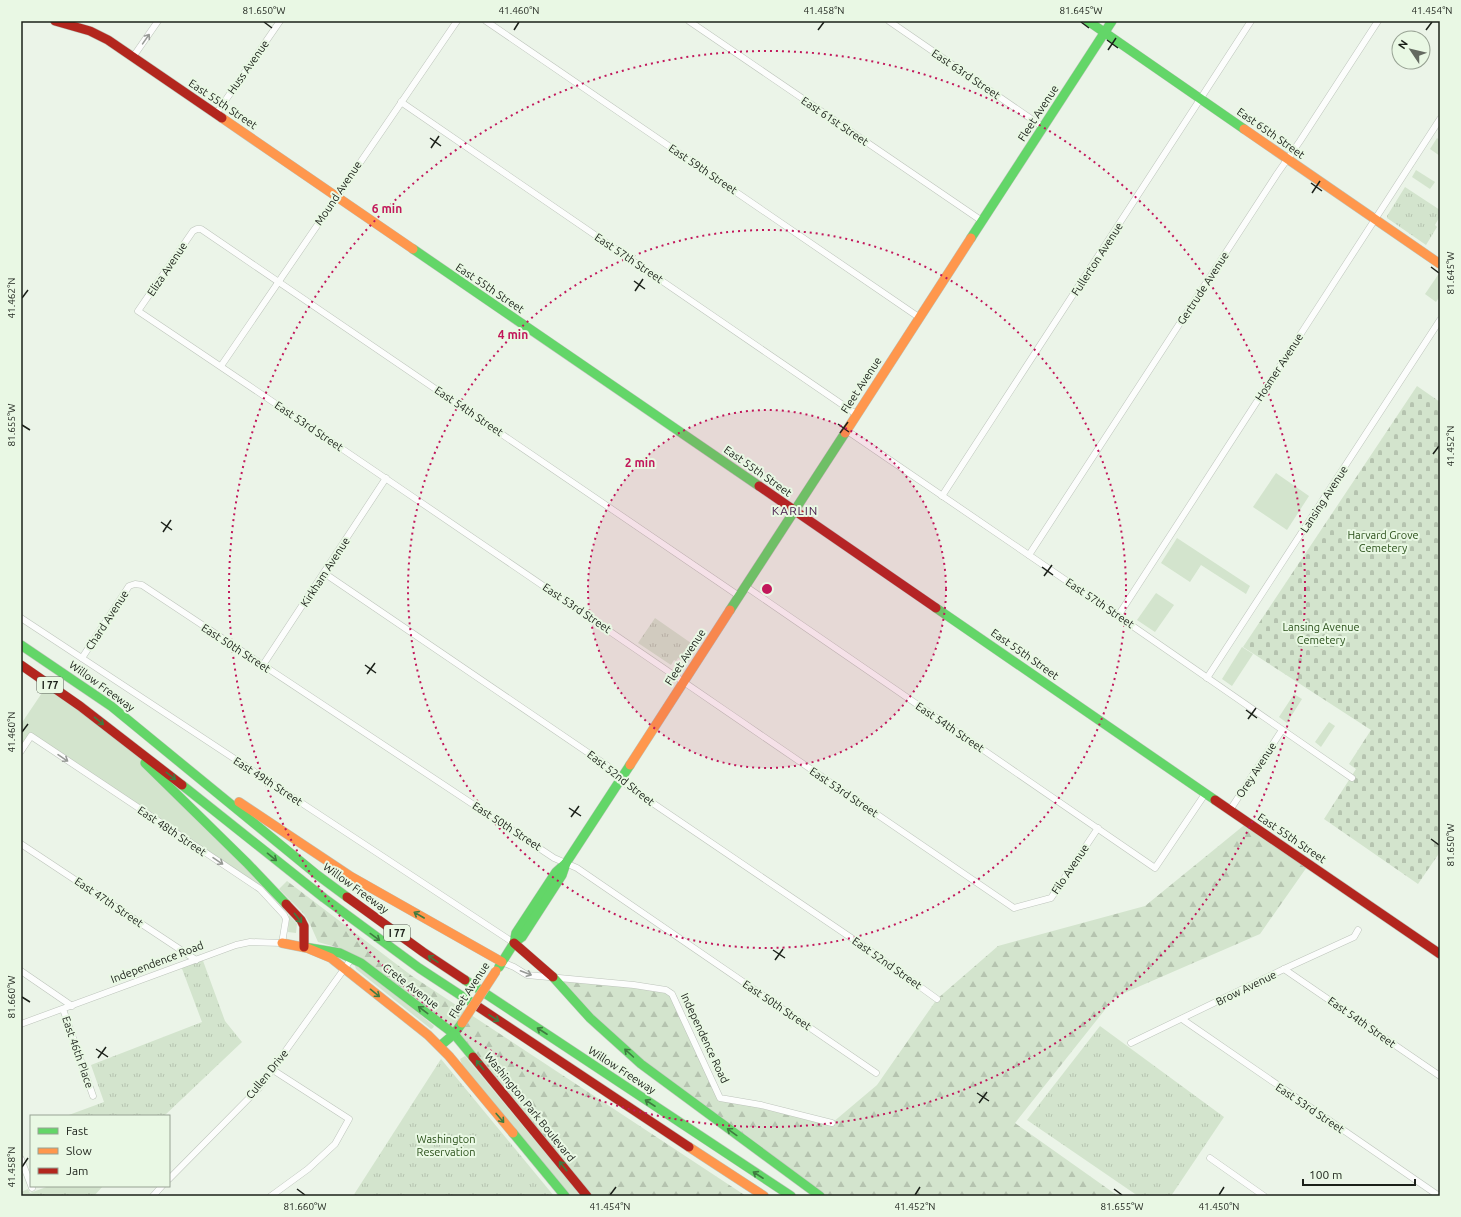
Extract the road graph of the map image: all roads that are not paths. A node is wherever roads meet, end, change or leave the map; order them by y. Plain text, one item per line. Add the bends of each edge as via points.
1 (55, 21) edge
2 (158, 21) edge
3 (280, 21) edge
4 (457, 21) edge
5 (486, 21) edge
6 (688, 21) edge
7 (888, 21) edge
8 (1088, 21) edge
9 (1112, 21) edge
10 (1251, 21) edge
11 (1378, 21) edge
12 (1105, 33) junction
13 (133, 57) junction
14 (1201, 99) junction
15 (401, 102) junction
16 (216, 114) junction
17 (1440, 119) edge
18 (1043, 127) junction
19 (1287, 159) junction
20 (336, 196) junction
21 (1375, 219) junction
22 (982, 221) junction
23 (197, 229) joint
24 (1440, 264) edge
25 (278, 281) junction
26 (138, 311) joint
27 (920, 318) junction
28 (1440, 320) edge
29 (1434, 330) junction
30 (1440, 333) edge
31 (221, 366) junction
32 (856, 414) junction
33 (846, 430) junction
34 (386, 478) junction
35 (942, 496) junction
36 (795, 510) junction
37 (1029, 555) junction
38 (324, 573) junction
39 (135, 584) joint
40 (745, 586) junction
41 (739, 596) junction
42 (1118, 616) junction
43 (21, 618) edge
44 (21, 644) edge
45 (82, 658) junction
46 (21, 665) edge
47 (263, 665) junction
48 (1207, 678) junction
49 (683, 683) junction
50 (1282, 730) junction
51 (117, 736) junction
52 (21, 751) edge
53 (190, 770) junction
54 (621, 778) junction
55 (1352, 778) dead end
56 (1205, 794) junction
57 (1230, 810) junction
58 (1098, 828) junction
59 (21, 844) edge
60 (566, 863) junction
61 (1014, 908) joint
62 (1358, 930) dead end
63 (514, 943) junction
64 (282, 944) junction
65 (304, 947) junction
66 (1440, 954) edge
67 (352, 958) junction
68 (196, 960) junction
69 (502, 962) junction
70 (344, 968) junction
71 (1284, 969) junction
72 (21, 972) edge
73 (553, 977) junction
74 (937, 999) dead end
75 (72, 1006) junction
76 (63, 1009) junction
77 (1182, 1020) junction
78 (21, 1024) edge
79 (454, 1034) junction
80 (1131, 1043) dead end
81 (440, 1046) junction
82 (273, 1070) junction
83 (876, 1073) dead end
84 (1440, 1076) edge
85 (93, 1096) dead end
86 (832, 1123) dead end
87 (1210, 1158) dead end
88 (21, 1159) edge
89 (170, 1178) edge
90 (30, 1183) edge
91 (161, 1187) edge
92 (154, 1196) edge
93 (270, 1196) edge
94 (565, 1196) edge
95 (588, 1196) edge
96 (764, 1196) edge
97 (791, 1196) edge
98 (820, 1196) edge
99 (1264, 1196) edge
100 (1439, 1196) edge

1 - 13 main road, East 55th Street via 90,31
13 -> 2 street
3 - 16 street, Huss Avenue
4 - 15 street, Mound Avenue
5 - 27 street, East 59th Street
6 - 22 street, East 61st Street
7 - 18 street, East 63rd Street
8 - 12 main road, East 65th Street
9 - 12 main road, Fleet Avenue
10 - 14 street, Fullerton Avenue
11 - 19 street, Gertrude Avenue
12 - 14 main road, East 65th Street
12 - 18 main road, Fleet Avenue
13 - 16 main road, East 55th Street
14 - 19 main road, East 65th Street
14 - 35 street, Fullerton Avenue
15 - 20 street, Mound Avenue
15 - 32 street, East 57th Street
16 - 20 main road, East 55th Street
17 - 21 street, Hosmer Avenue
18 - 22 main road, Fleet Avenue
19 - 21 main road, East 65th Street
19 - 37 street, Gertrude Avenue
20 - 25 street, Mound Avenue
20 - 36 main road, East 55th Street
21 - 24 main road, East 65th Street
21 - 42 street, Hosmer Avenue
22 - 27 main road, Fleet Avenue
23 - 25 street, East 54th Street via 201,229
23 - 26 street, Eliza Avenue via 193,231
25 - 31 street, Mound Avenue
25 - 41 street, East 54th Street
26 - 31 street, East 53rd Street
27 - 32 main road, Fleet Avenue
28 - 29 street, Lansing Avenue
29 - 30 street
29 - 48 street, Lansing Avenue
31 - 34 street, East 53rd Street
32 - 33 main road, Fleet Avenue
33 - 35 street, East 57th Street
33 - 36 main road, Fleet Avenue
34 - 38 street, Kirkham Avenue
34 - 49 street, East 53rd Street via 617,635
35 - 37 street, East 57th Street
36 - 40 main road, Fleet Avenue
36 - 56 main road, East 55th Street
37 - 42 street, East 57th Street
38 - 47 street, Kirkham Avenue
38 - 54 street, East 52nd Street via 568,738
39 - 45 street, Chard Avenue via 130,586
39 - 47 street, East 50th Street via 142,585
40 - 41 main road, Fleet Avenue
40 - 58 street, East 54th Street
41 - 49 main road, Fleet Avenue
42 - 48 street, East 57th Street
43 - 45 street, East 49th Street
44 - 53 main road, Willow Freeway / I 77 via 111,706
45 - 63 street, East 49th Street
46 -> 51 main road, I 77 via 80,706
47 - 60 street, East 50th Street via 554,858
48 - 50 street, East 57th Street
49 - 54 main road, Fleet Avenue
49 - 61 street, East 53rd Street
50 - 55 street, East 57th Street
50 - 57 street, Orey Avenue
51 -> 65 main road via 252,868 300,920 304,926
51 -> 96 main road, I 77 via 187,788 324,898 419,968
52 -> 64 street, East 48th Street via 31,736 260,890 286,919
69 -> 53 main road via 350,876
97 -> 53 main road, Willow Freeway / I 77 via 423,952 316,874
54 - 60 main road, Fleet Avenue
54 - 74 street, East 52nd Street via 629,787
56 - 57 main road, East 55th Street
56 - 58 street, East 54th Street via 1155,868
57 - 66 main road, East 55th Street
58 - 61 street, Filo Avenue via 1051,898
59 - 68 street, East 47th Street
60 - 63 main road, Fleet Avenue via 556,872 516,933
60 - 83 street, East 50th Street via 577,868
62 - 71 street, Brow Avenue via 1354,937
63 - 69 main road, Fleet Avenue
63 - 73 main road
64 - 65 main road, Independence Road
64 - 68 street, Independence Road via 250,942
65 - 67 main road, Independence Road via 336,951
65 - 70 main road, Independence Road via 320,952
67 - 70 street, Cullen Drive
79 -> 67 main road, Crete Avenue
68 - 75 street, Independence Road
69 -> 73 street, Independence Road via 527,975
69 - 79 main road, Fleet Avenue, bridge
70 -> 81 main road
70 - 82 street, Cullen Drive
71 - 77 street, Brow Avenue
71 - 84 street, East 54th Street
72 - 75 street
73 - 86 street, Independence Road via 666,990 672,994 720,1098 761,1105
98 -> 73 main road via 641,1064 590,1018
75 - 76 street, Independence Road
76 - 78 street, Independence Road
76 - 85 street, East 46th Place
77 - 80 street, Brow Avenue
77 - 100 street, East 53rd Street
79 - 81 main road, Fleet Avenue
95 -> 79 main road, Washington Park Boulevard
81 -> 94 main road
82 - 89 street, Cullen Drive via 259,1088
82 - 93 street via 349,1120 335,1144 308,1169
87 - 99 street
88 - 90 street
91 - 92 street

